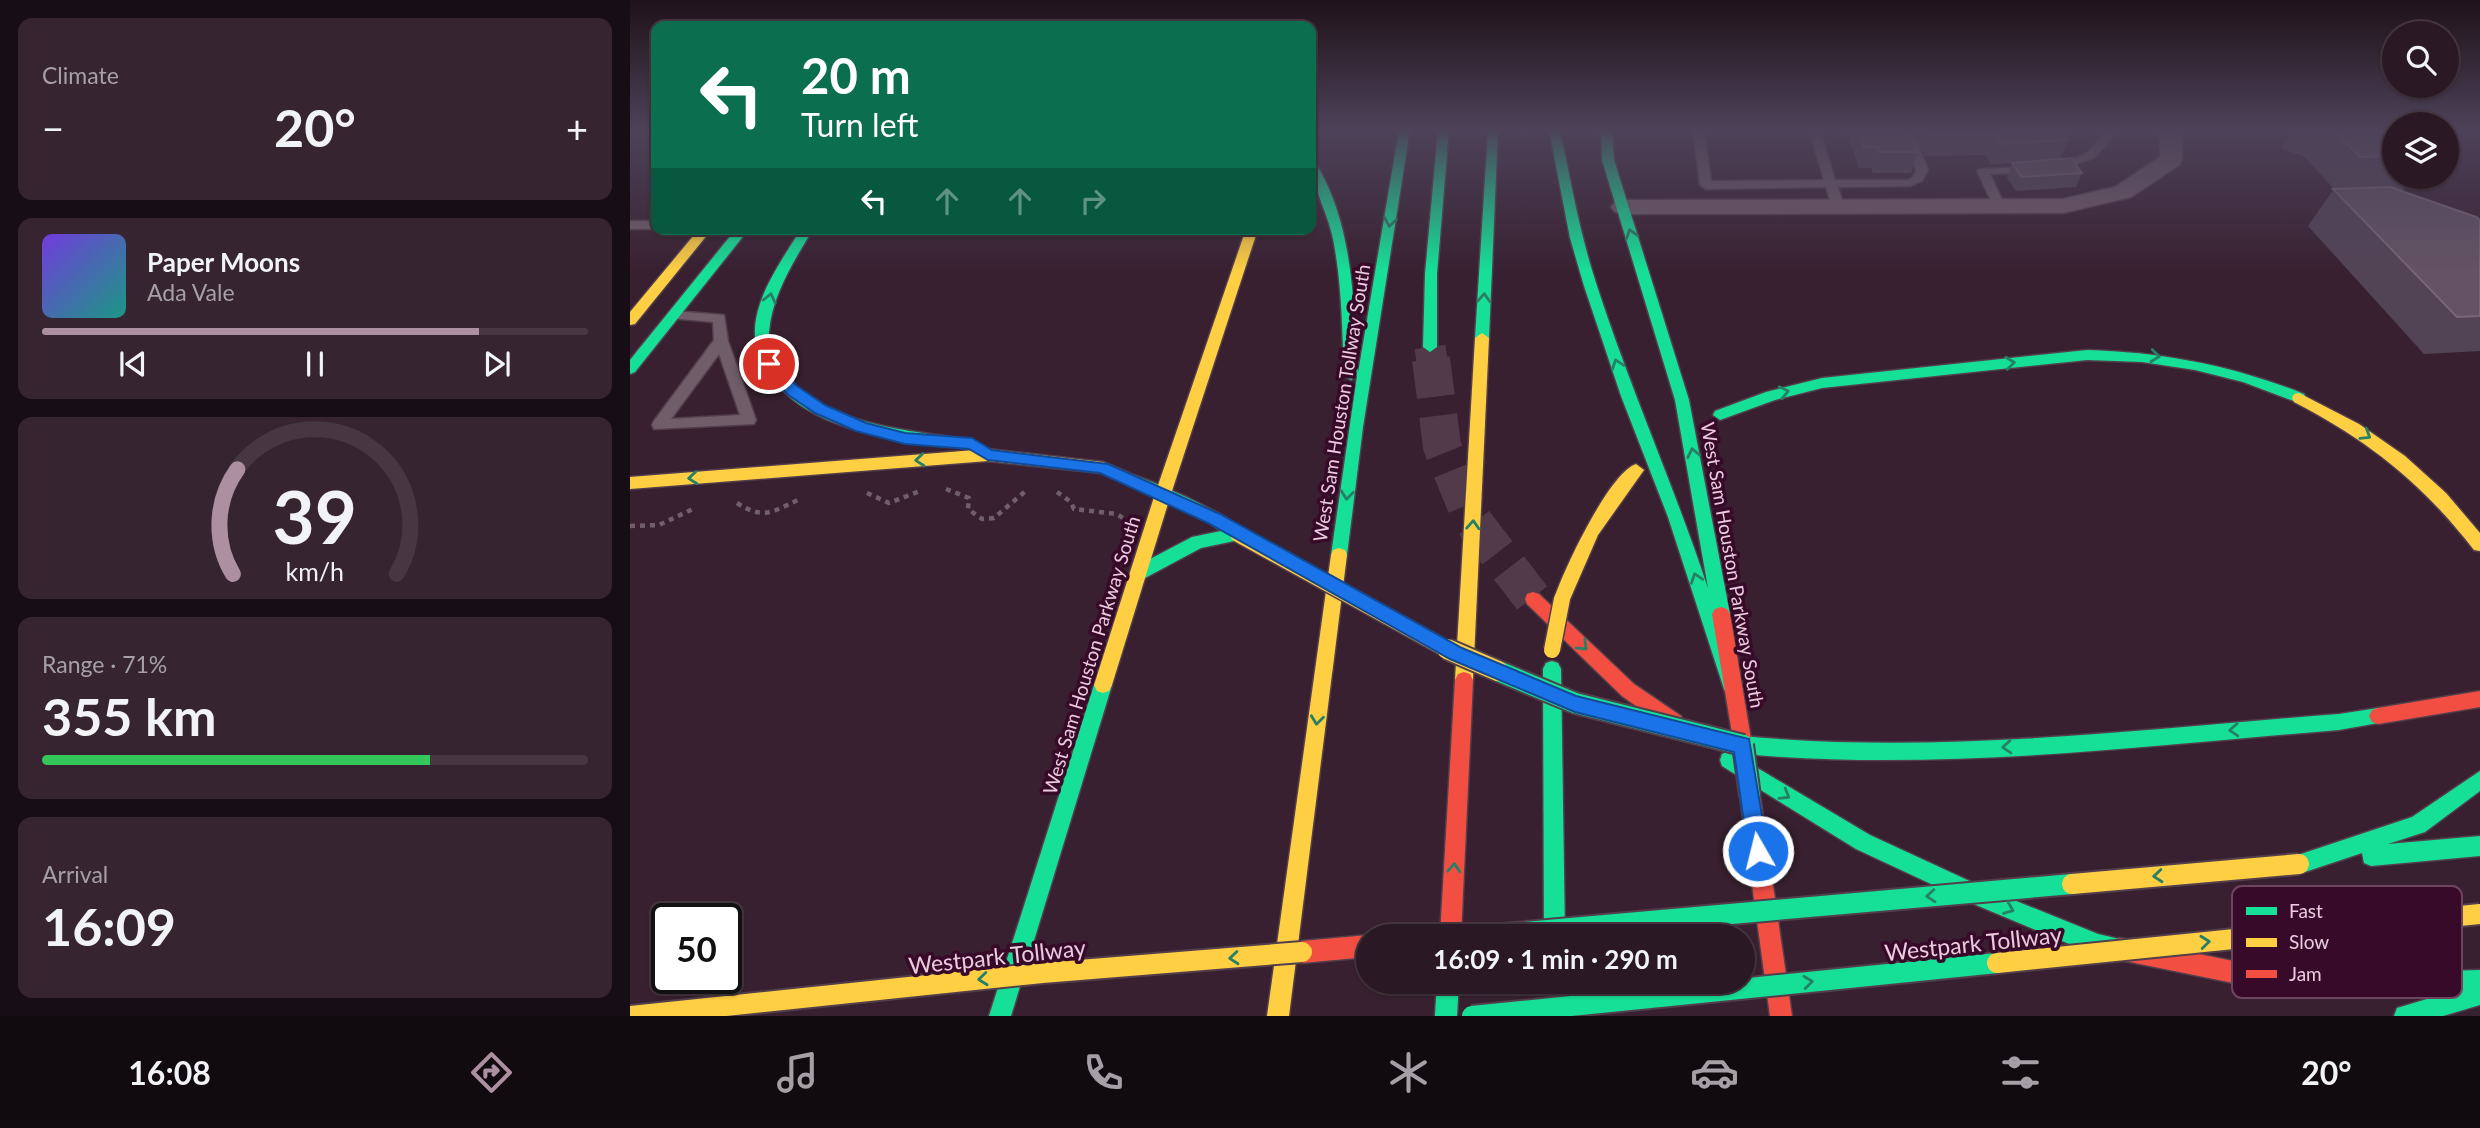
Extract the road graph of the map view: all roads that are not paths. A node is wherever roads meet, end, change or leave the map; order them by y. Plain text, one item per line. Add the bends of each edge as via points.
1 (1323, 177) edge
2 (1397, 177) edge
3 (1440, 177) edge
4 (1490, 177) edge
5 (1564, 177) edge
6 (1614, 177) edge
7 (1705, 177) edge
8 (1828, 177) edge
9 (1919, 177) edge
10 (1986, 177) edge
11 (2145, 177) edge
12 (1834, 196) junction
13 (1999, 206) junction
14 (1623, 207) junction
15 (630, 225) edge
16 (651, 225) edge
17 (701, 235) edge
18 (738, 235) edge
19 (803, 235) edge
20 (1250, 235) edge
21 (674, 315) junction
22 (630, 321) edge
23 (721, 341) junction
24 (1430, 347) tunnel mouth
25 (630, 369) edge
26 (1720, 415) dead end
27 (1356, 427) junction
28 (988, 455) junction
29 (1636, 470) dead end
30 (630, 483) edge
31 (1163, 494) junction
32 (1238, 534) junction
33 (2480, 545) edge
34 (1139, 573) junction
35 (1533, 599) tunnel mouth
36 (1734, 689) junction
37 (2480, 699) edge
38 (1742, 746) junction
39 (2480, 780) edge
40 (2480, 846) edge
41 (2299, 863) junction
42 (2480, 914) edge
43 (2462, 916) edge
44 (1451, 924) edge
45 (1555, 924) edge
46 (1615, 924) edge
47 (2232, 939) edge
48 (1356, 947) edge
49 (2232, 972) edge
50 (2480, 981) edge
51 (2462, 982) edge
52 (1447, 994) edge
53 (1556, 994) edge
54 (2480, 994) edge
55 (630, 1016) edge
56 (1000, 1016) edge
57 (1278, 1016) edge
58 (1446, 1016) edge
59 (1472, 1016) edge
60 (1556, 1016) edge
61 (1781, 1016) edge
62 (2405, 1016) edge

1 - 27 main road via 1337,225
2 -> 27 main road, West Sam Houston Tollway South
3 - 24 main road
44 -> 4 main road
36 -> 5 main road via 1590,286
6 - 14 main road, West Sam Houston Parkway South
7 - 12 lane via 1706,185
8 - 12 lane
9 - 12 lane
10 - 13 lane
11 - 13 street via 2123,192 2063,206
12 - 13 street
12 - 14 street
36 -> 14 main road, West Sam Houston Parkway South via 1682,400
15 - 16 lane
17 - 22 main road
18 - 21 main road
28 -> 19 main road via 972,443 905,438 862,427 810,403 769,364 761,336 772,287
20 - 31 main road, West Sam Houston Parkway South
21 - 23 lane via 719,318
21 - 25 main road
23 - 23 lane via 749,420 659,425 682,393
26 -> 33 main road via 1822,383 2087,355 2173,358 2249,377 2328,411 2395,453 2451,507
27 -> 57 main road, West Sam Houston Tollway South
28 -> 30 main road
28 - 31 main road via 1103,468
29 - 45 main road, bridge via 1602,509 1574,561 1552,650
31 - 32 main road
31 - 34 main road, West Sam Houston Parkway South
32 - 34 main road via 1215,535 1167,555
32 - 38 main road, bridge via 1456,654 1575,704
34 - 56 main road, West Sam Houston Parkway South
35 -> 49 main road via 1628,690 1729,760 1863,842 2098,945
36 - 38 main road, West Sam Houston Parkway South
37 -> 38 main road via 2339,722 1982,749 1866,753
38 - 61 main road, West Sam Houston Parkway South, bridge
39 - 41 main road via 2418,825
40 - 41 main road
41 -> 46 main road, bridge
43 -> 42 main road, Westpark Tollway, bridge
59 -> 47 main road, Westpark Tollway, bridge
48 -> 55 main road, Westpark Tollway, bridge via 1042,973
51 -> 50 main road
52 - 58 main road
53 - 60 main road
54 - 62 main road

